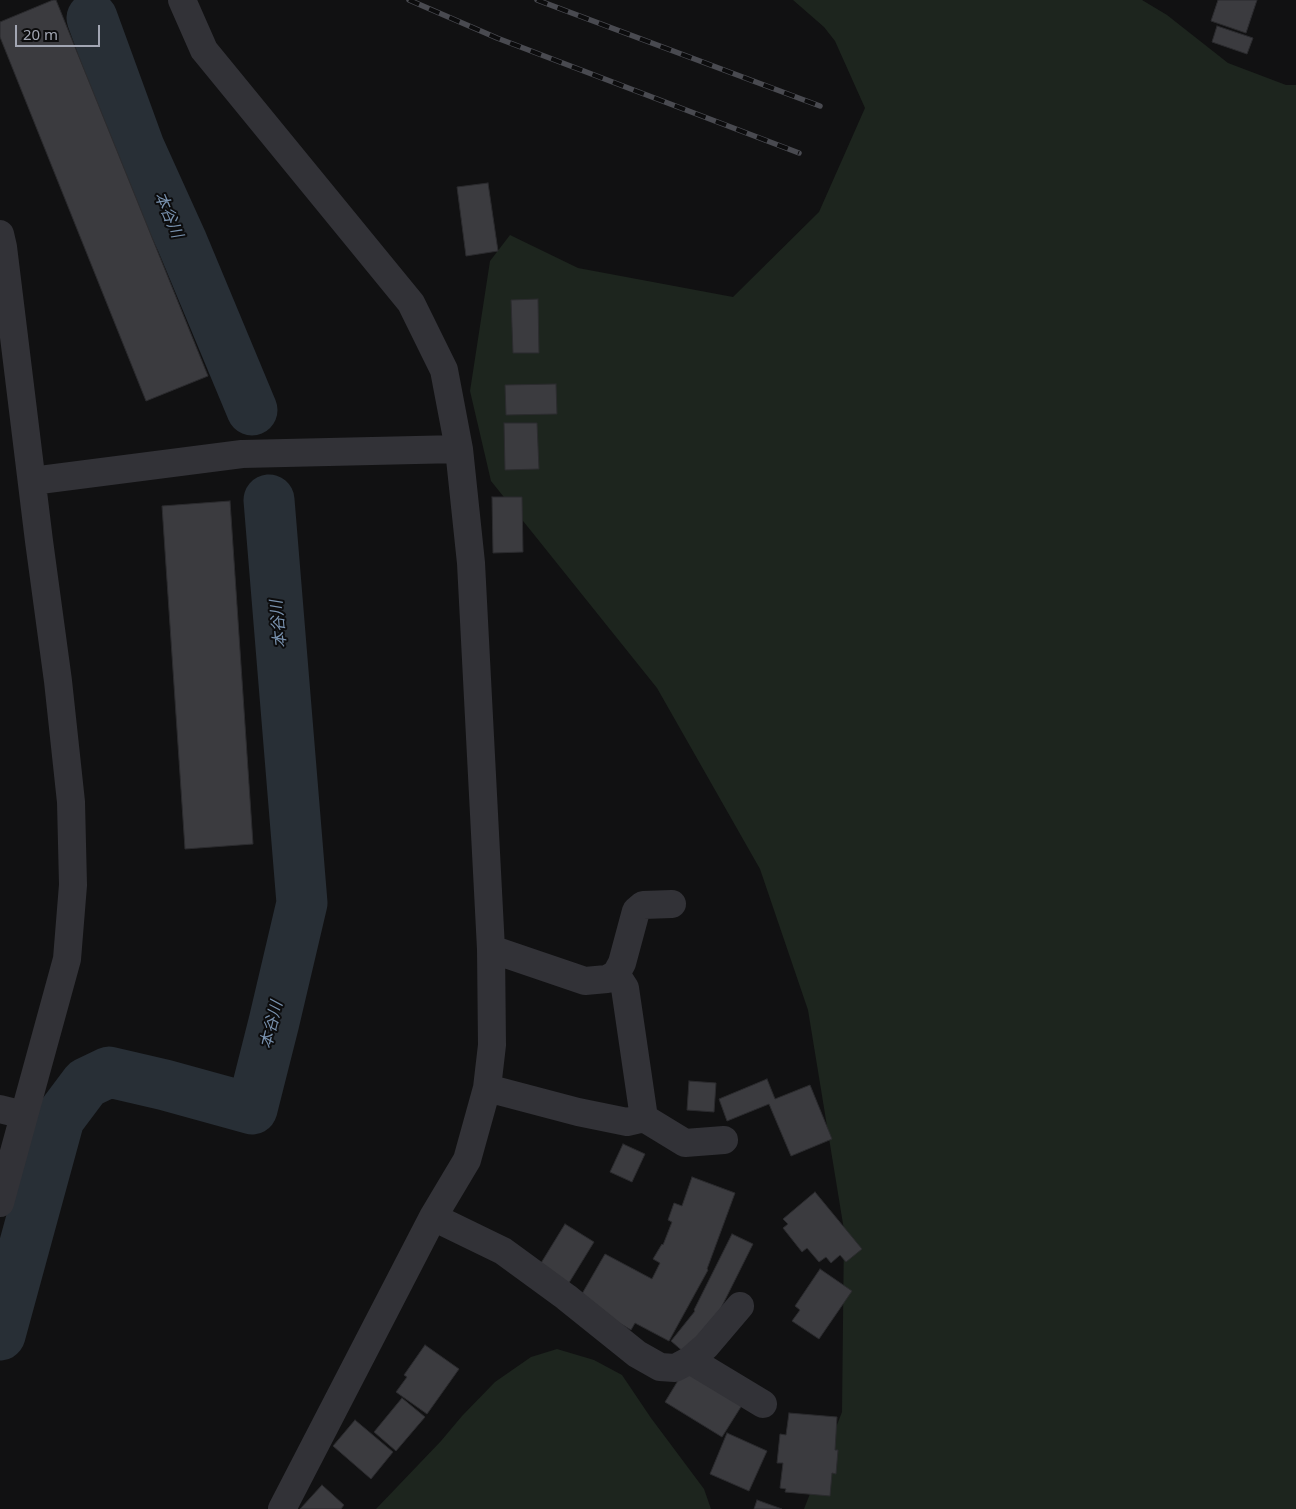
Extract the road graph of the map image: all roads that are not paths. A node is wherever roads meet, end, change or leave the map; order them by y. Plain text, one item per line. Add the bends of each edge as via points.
1 (182, 0) edge
2 (0, 234) edge
3 (459, 449) junction
4 (32, 481) junction
5 (672, 904) dead end
6 (492, 948) junction
7 (616, 974) junction
8 (487, 1088) junction
9 (12, 1112) edge
10 (644, 1118) junction
11 (724, 1140) dead end
12 (0, 1203) edge
13 (433, 1217) junction
14 (740, 1306) dead end
15 (690, 1360) junction
16 (763, 1404) dead end
17 (282, 1509) edge

1 - 3 street via 204,50 411,303 444,370
2 - 4 street
3 - 4 street via 242,454
3 - 6 street via 471,563
4 - 9 street via 71,802 74,885 67,959
5 - 7 street via 643,905 636,911
6 - 7 street via 586,981 608,979
6 - 8 street via 492,1045
7 - 10 street via 625,988
8 - 10 street via 627,1122
8 - 13 street via 467,1160
9 - 12 street
10 - 11 street via 685,1143
13 - 15 street via 503,1251 653,1364 675,1368
13 - 17 street
14 - 15 street
15 - 16 street

